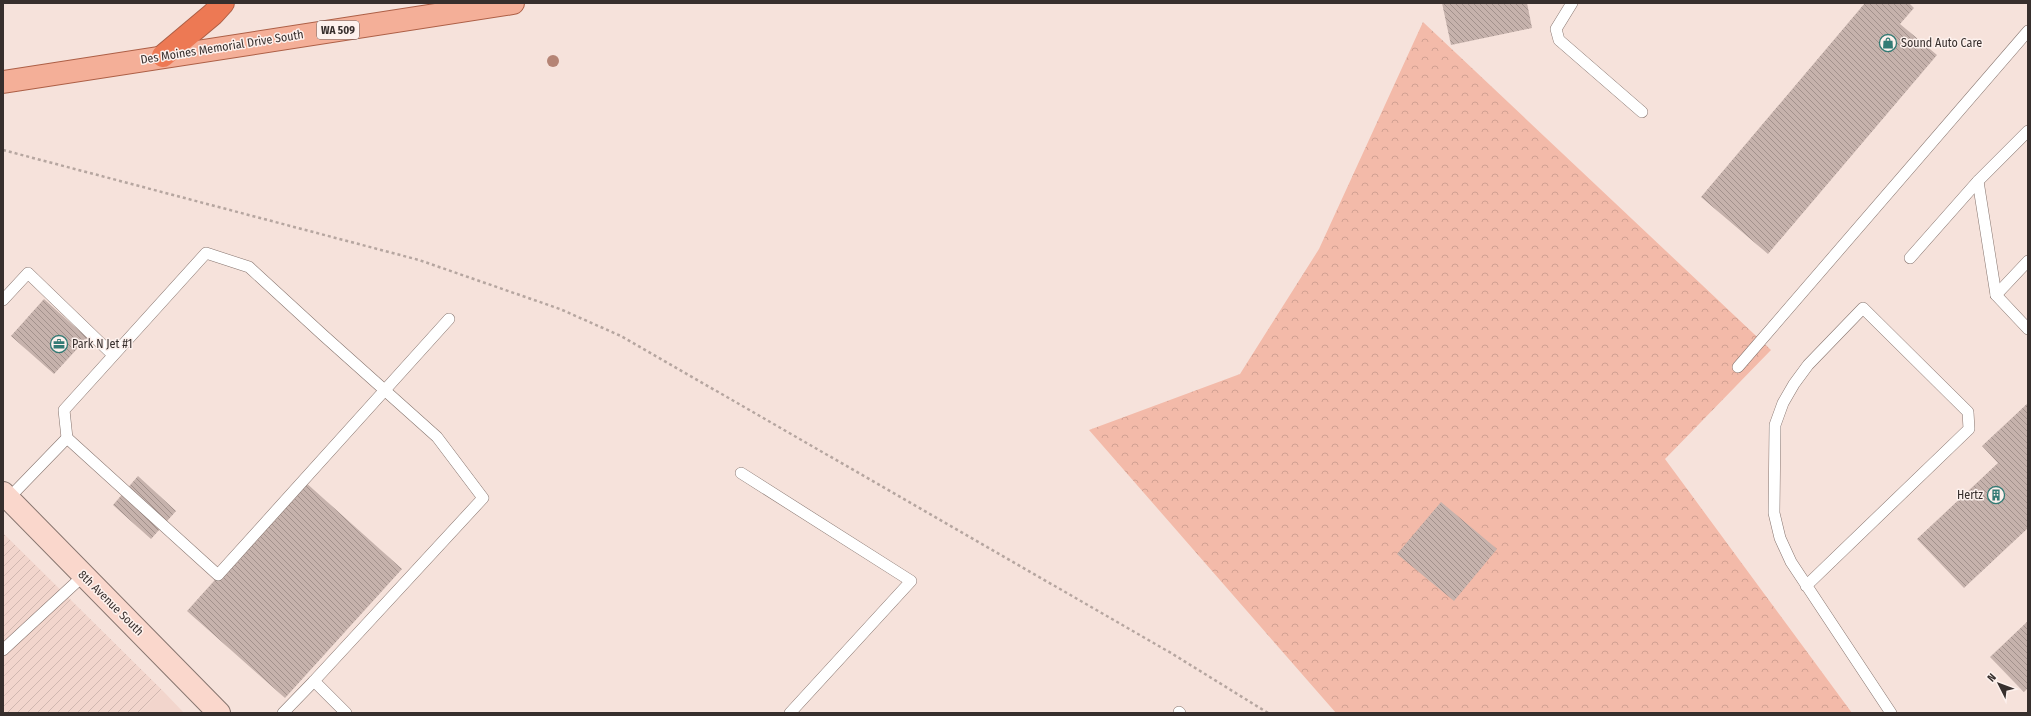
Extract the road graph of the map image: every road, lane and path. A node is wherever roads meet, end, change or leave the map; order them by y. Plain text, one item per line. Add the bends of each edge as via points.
1 (223, 3) edge
2 (513, 3) edge
3 (1572, 3) edge
4 (2028, 31) edge
5 (163, 56) junction
6 (3, 82) edge
7 (1642, 112) dead end
8 (2028, 131) edge
9 (3, 150) edge
10 (1978, 181) junction
11 (1910, 258) dead end
12 (2028, 261) edge
13 (1996, 295) junction
14 (3, 300) edge
15 (449, 319) dead end
16 (2028, 329) edge
17 (113, 355) junction
18 (1738, 366) dead end
19 (384, 390) junction
20 (67, 438) junction
21 (741, 473) dead end
22 (6, 496) edge
23 (83, 576) junction
24 (1806, 586) junction
25 (3, 650) edge
26 (314, 681) junction
27 (219, 713) edge
28 (283, 713) edge
29 (346, 713) edge
30 (790, 713) edge
31 (1268, 713) edge
32 (1891, 713) edge

1 - 5 highway
2 - 5 main road, Des Moines Memorial Drive South / WA 509
3 - 7 lane via 1556,29 1558,40
4 - 18 lane
5 - 6 main road, Des Moines Memorial Drive South / WA 509
8 - 10 lane
9 - 31 path via 419,260 567,312 621,336 1164,649
10 - 11 lane
10 - 13 lane
12 - 13 lane
13 - 16 lane
14 - 17 lane via 28,273
15 - 19 lane
17 - 19 lane via 206,253 249,267
17 - 20 lane via 64,410
19 - 20 lane via 218,575
19 - 26 lane via 437,437 483,498
20 - 22 lane
21 - 30 lane via 911,581
22 - 23 street, 8th Avenue South
23 - 25 lane
23 - 27 street, 8th Avenue South
24 - 24 lane via 1968,429 1968,412 1863,308 1808,365 1783,403 1775,425 1774,513 1780,538
24 - 32 lane
26 - 28 lane
26 - 29 lane

